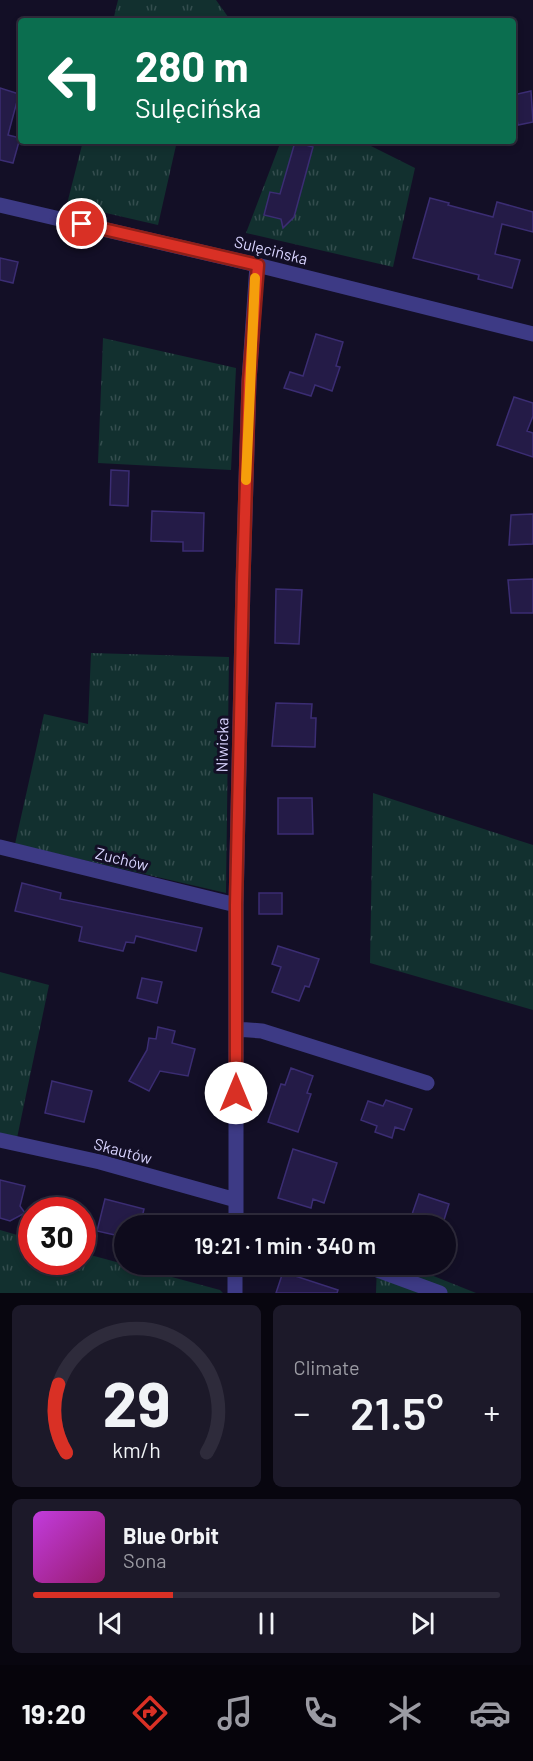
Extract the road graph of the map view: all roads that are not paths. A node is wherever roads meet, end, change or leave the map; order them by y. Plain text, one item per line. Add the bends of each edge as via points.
1 (0, 205) edge
2 (258, 265) junction
3 (533, 334) edge
4 (0, 847) edge
5 (236, 905) junction
6 (236, 1029) junction
7 (427, 1083) dead end
8 (0, 1140) edge
9 (236, 1200) junction
10 (236, 1215) edge
11 (236, 1275) edge
12 (391, 1275) edge
13 (235, 1293) edge
14 (440, 1293) edge

1 - 2 street, Sulęcińska
2 - 3 street, Sulęcińska
2 - 5 street, Niwicka via 249,381
4 - 5 street, Zuchów
5 - 6 street, Niwicka
6 - 7 street via 262,1031
6 - 9 street, Niwicka
8 - 9 street, Skautów via 100,1162
9 - 10 street, Niwicka
11 - 13 street
12 - 14 street

